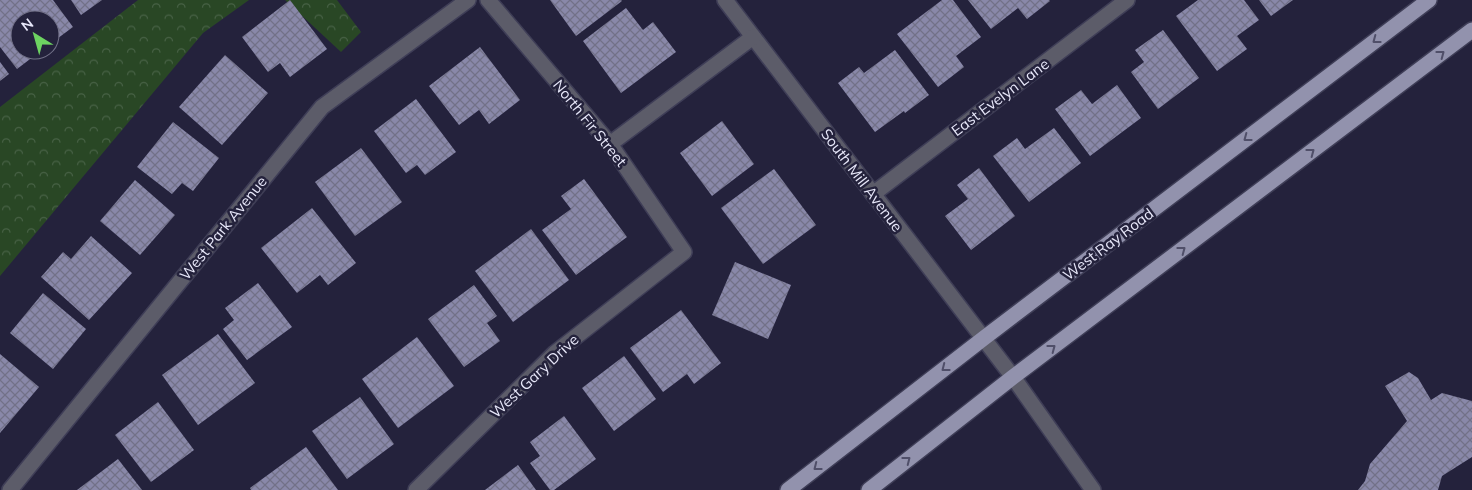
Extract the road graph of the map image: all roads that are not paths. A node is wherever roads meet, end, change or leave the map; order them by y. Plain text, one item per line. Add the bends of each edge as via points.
1 (468, 0) edge
2 (488, 0) edge
3 (724, 0) edge
4 (1127, 0) edge
5 (1429, 0) edge
6 (1472, 30) edge
7 (753, 38) junction
8 (610, 144) junction
9 (873, 194) junction
10 (684, 252) joint
11 (984, 338) junction
12 (1013, 377) junction
13 (10, 490) edge
14 (416, 490) edge
15 (788, 490) edge
16 (869, 490) edge
17 (1093, 490) edge

1 - 13 street, West Park Avenue via 322,107
2 - 8 street, North Fir Street
3 - 7 street, South Mill Avenue
4 - 9 street, East Evelyn Lane
5 -> 11 main road, West Ray Road
12 -> 6 main road
7 - 8 street
7 - 9 street, South Mill Avenue
8 - 10 street, North Fir Street
9 - 11 street, South Mill Avenue
10 - 14 street, West Gary Drive via 555,353
11 - 12 street, South Mill Avenue
11 -> 15 main road, West Ray Road
16 -> 12 main road
12 - 17 street, South Mill Avenue

